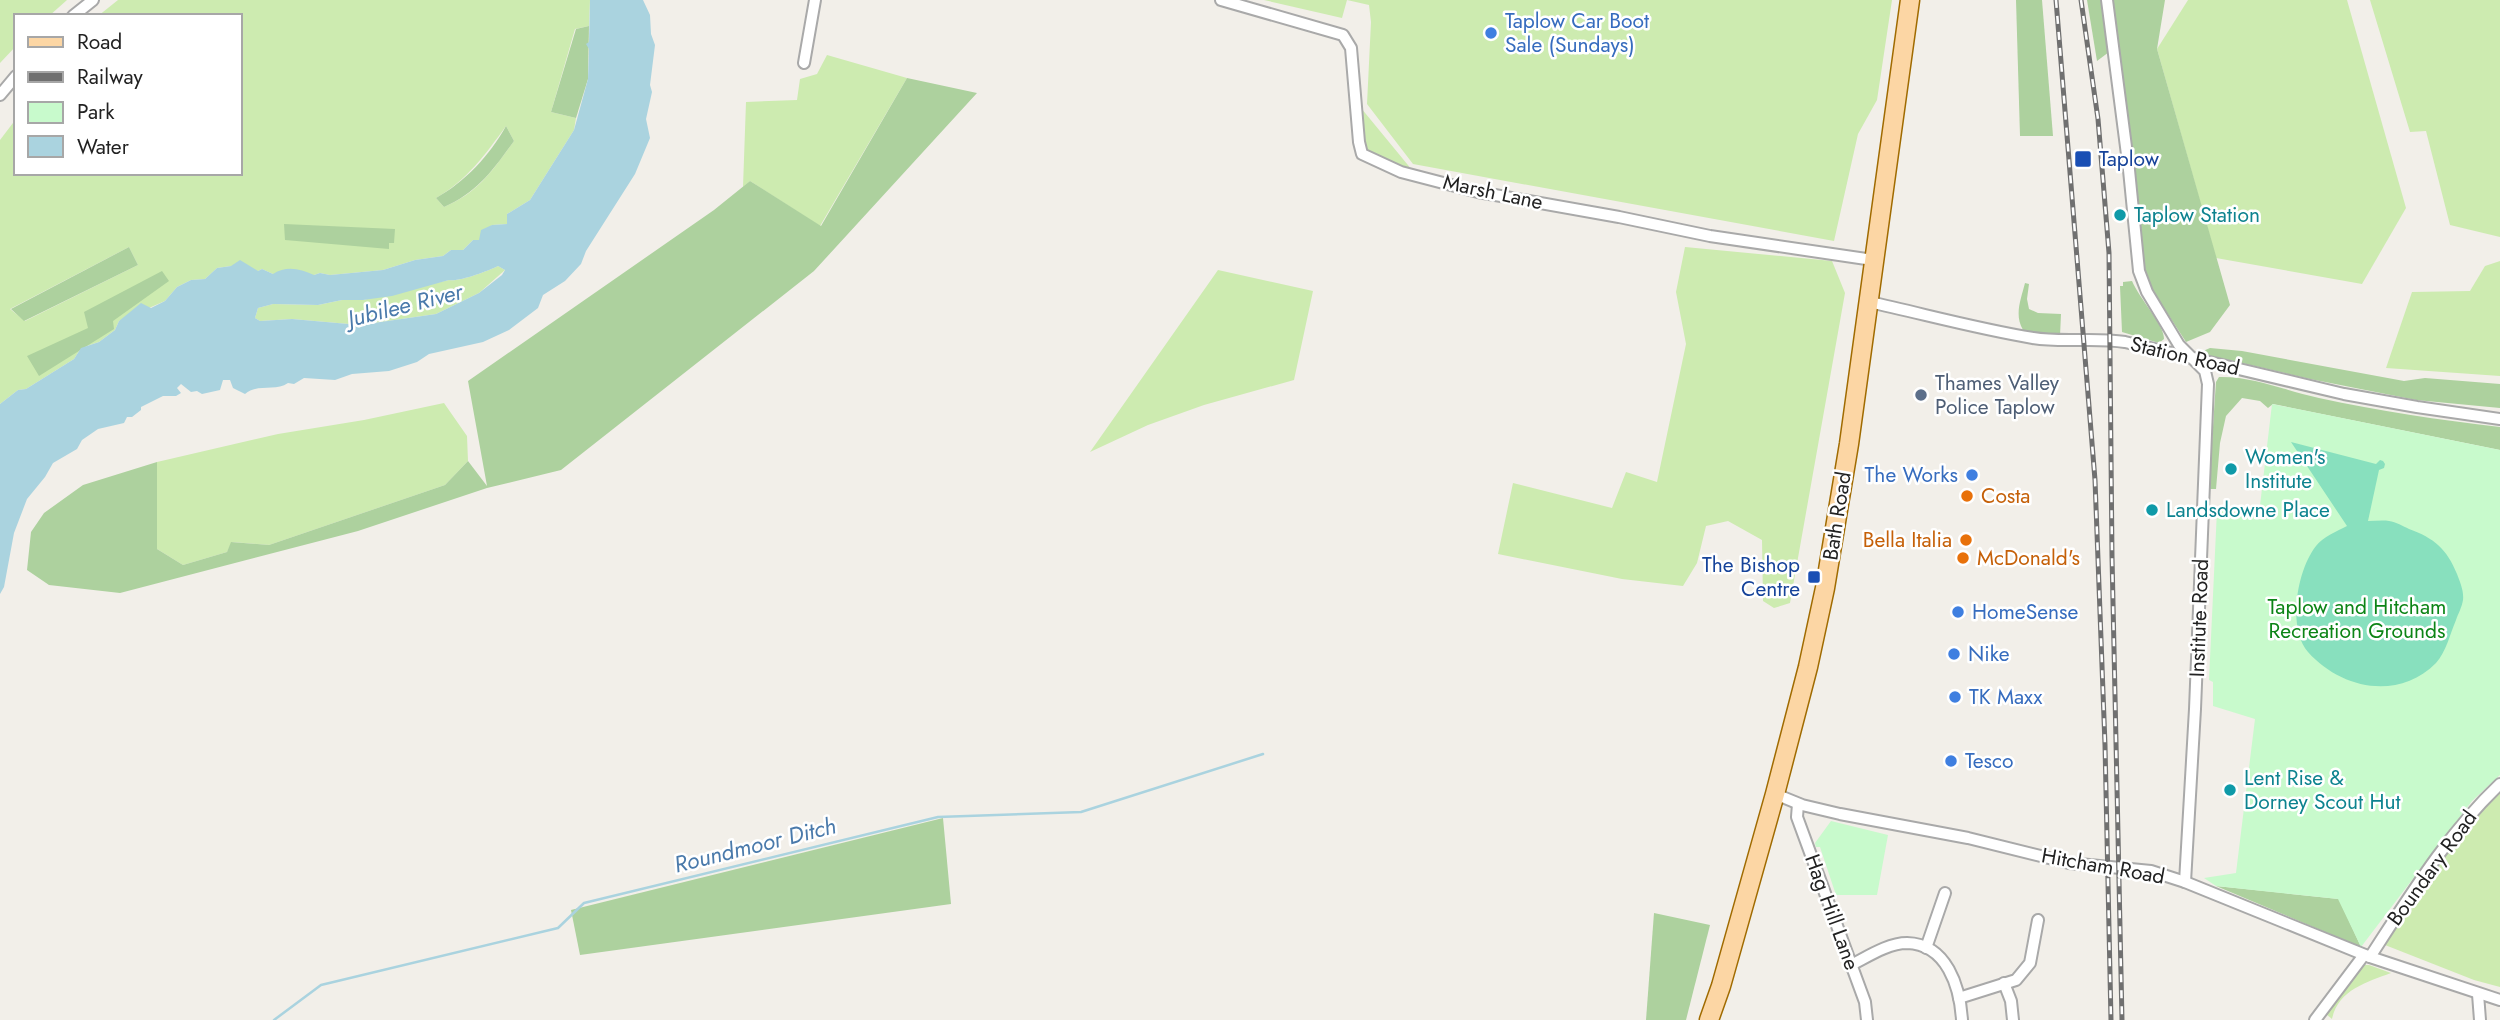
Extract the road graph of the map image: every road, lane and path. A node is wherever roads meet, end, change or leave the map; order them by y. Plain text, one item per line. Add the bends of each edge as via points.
1 (93, 0) edge
2 (815, 0) edge
3 (1220, 0) edge
4 (1910, 0) edge
5 (2106, 0) edge
6 (76, 14) edge
7 (804, 63) dead end
8 (14, 78) edge
9 (0, 95) edge
10 (1873, 260) junction
11 (1869, 302) junction
12 (2194, 359) junction
13 (2500, 419) edge
14 (2500, 783) edge
15 (1775, 794) junction
16 (1798, 804) junction
17 (2185, 881) junction
18 (1945, 893) dead end
19 (2038, 919) dead end
20 (1926, 948) junction
21 (2367, 956) junction
22 (1851, 965) junction
23 (2004, 984) junction
24 (2478, 993) junction
25 (1959, 998) junction
26 (2500, 1000) edge
27 (1709, 1020) edge
28 (1867, 1020) edge
29 (1962, 1020) edge
30 (2013, 1020) edge
31 (2315, 1020) edge
32 (2480, 1020) edge

1 - 6 street
2 - 7 street
3 - 10 street, Marsh Lane via 1343,36 1351,48 1362,154 1401,172 1478,192 1710,236
4 - 10 main road, Bath Road
5 - 12 street, Institute Road via 2139,271 2174,337
8 - 9 street
10 - 11 main road, Bath Road
11 - 12 street, Station Road via 2036,338 2118,341
11 - 15 main road, Bath Road via 1825,588
12 - 13 street, Station Road via 2344,394
12 - 17 street, Institute Road via 2207,377 2207,419
14 - 21 street, Boundary Road via 2477,806
15 - 16 street, Hitcham Road
15 - 27 main road, Bath Road
16 - 17 street, Hitcham Road via 2069,863 2151,872
16 - 22 street, Hag Hill Lane via 1797,817
17 - 21 street, Hitcham Road
18 - 20 street
19 - 23 street via 2030,963 2016,980
20 - 22 street via 1907,943
20 - 25 street via 1943,960
21 - 24 street, Hitcham Road
21 - 31 street, Boundary Road
22 - 28 street, Hag Hill Lane
23 - 25 street
23 - 30 street
24 - 26 street, Hitcham Road
24 - 32 street
25 - 29 street

